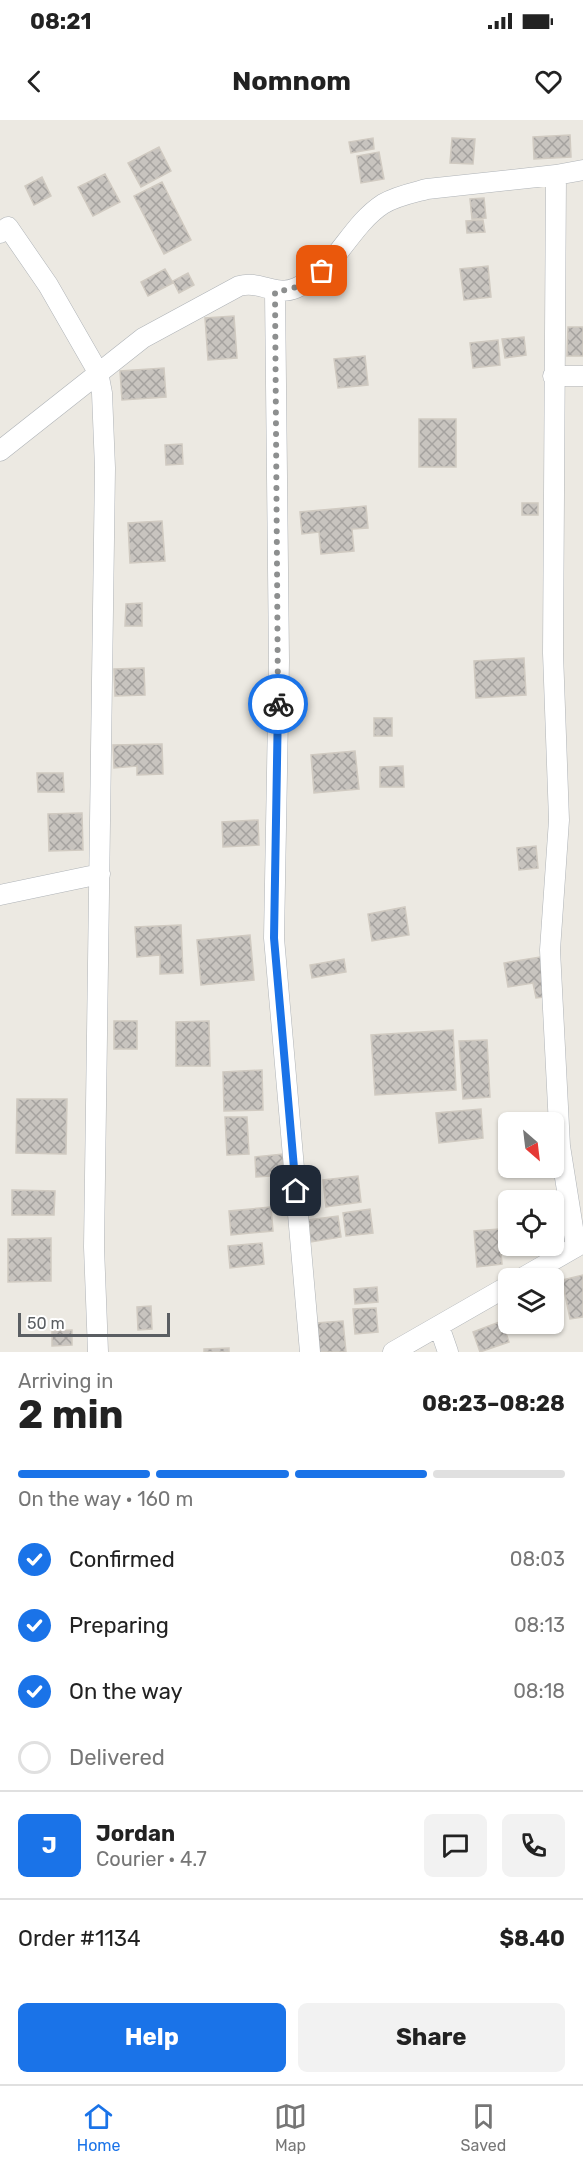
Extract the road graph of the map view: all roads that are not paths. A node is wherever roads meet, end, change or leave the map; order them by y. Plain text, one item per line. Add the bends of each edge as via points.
1 (583, 170) edge
2 (556, 175) junction
3 (0, 233) edge
4 (275, 292) junction
5 (98, 372) junction
6 (554, 376) junction
7 (583, 376) edge
8 (0, 451) edge
9 (100, 874) junction
10 (0, 895) edge
11 (579, 1245) edge
12 (539, 1268) edge
13 (498, 1292) edge
14 (439, 1326) junction
15 (98, 1352) edge
16 (310, 1352) edge
17 (393, 1352) edge
18 (448, 1352) edge

1 - 2 street
2 - 4 street via 407,194 382,204 311,281
2 - 6 street
3 - 5 street via 8,227 48,285
4 - 5 street via 250,282 238,285 143,338
4 - 16 street via 279,661 274,938
5 - 8 street
5 - 9 street via 105,468
6 - 7 street
6 - 11 street via 553,653 559,820 550,950 560,1146
9 - 10 street
9 - 15 street via 94,1247
11 - 12 street
13 - 14 street
14 - 17 street
14 - 18 street

